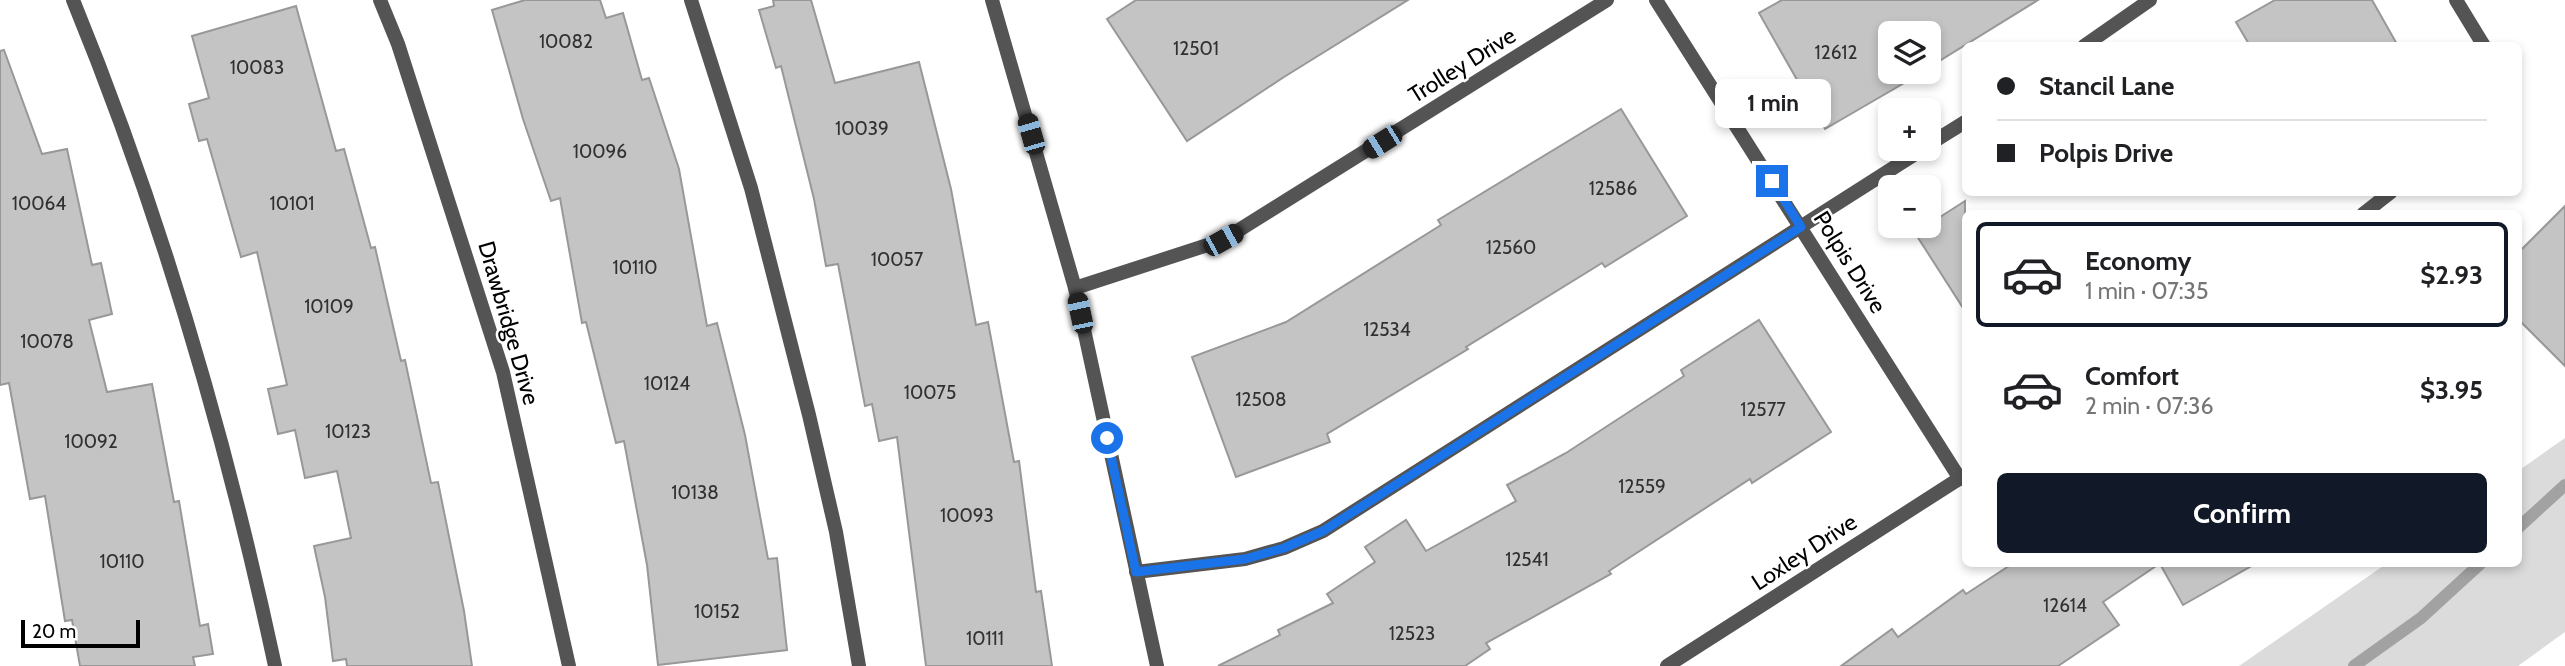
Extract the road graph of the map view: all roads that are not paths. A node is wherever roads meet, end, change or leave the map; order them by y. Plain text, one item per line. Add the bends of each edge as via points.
1 (73, 0) edge
2 (380, 0) edge
3 (691, 0) edge
4 (992, 0) edge
5 (1606, 0) edge
6 (1656, 0) edge
7 (2150, 0) edge
8 (2456, 0) edge
9 (2090, 42) edge
10 (2482, 42) edge
11 (1962, 124) edge
12 (1941, 137) edge
13 (1904, 161) edge
14 (2387, 196) edge
15 (2367, 210) edge
16 (1801, 227) junction
17 (1075, 288) junction
18 (1962, 477) edge
19 (1136, 572) junction
20 (275, 666) edge
21 (569, 666) edge
22 (859, 666) edge
23 (1157, 666) edge
24 (1667, 666) edge

1 - 20 street via 178,285 213,405
2 - 21 street, Drawbridge Drive via 503,372
3 - 22 street via 751,188 809,415 836,532
4 - 17 street
5 - 17 street, Trolley Drive via 1223,240
6 - 16 street, Polpis Drive
7 - 9 street
8 - 10 street
11 - 12 street
13 - 16 street
14 - 15 street
16 - 18 street, Polpis Drive
16 - 19 street via 1323,531 1245,559
17 - 19 street
18 - 24 street, Loxley Drive
19 - 23 street

